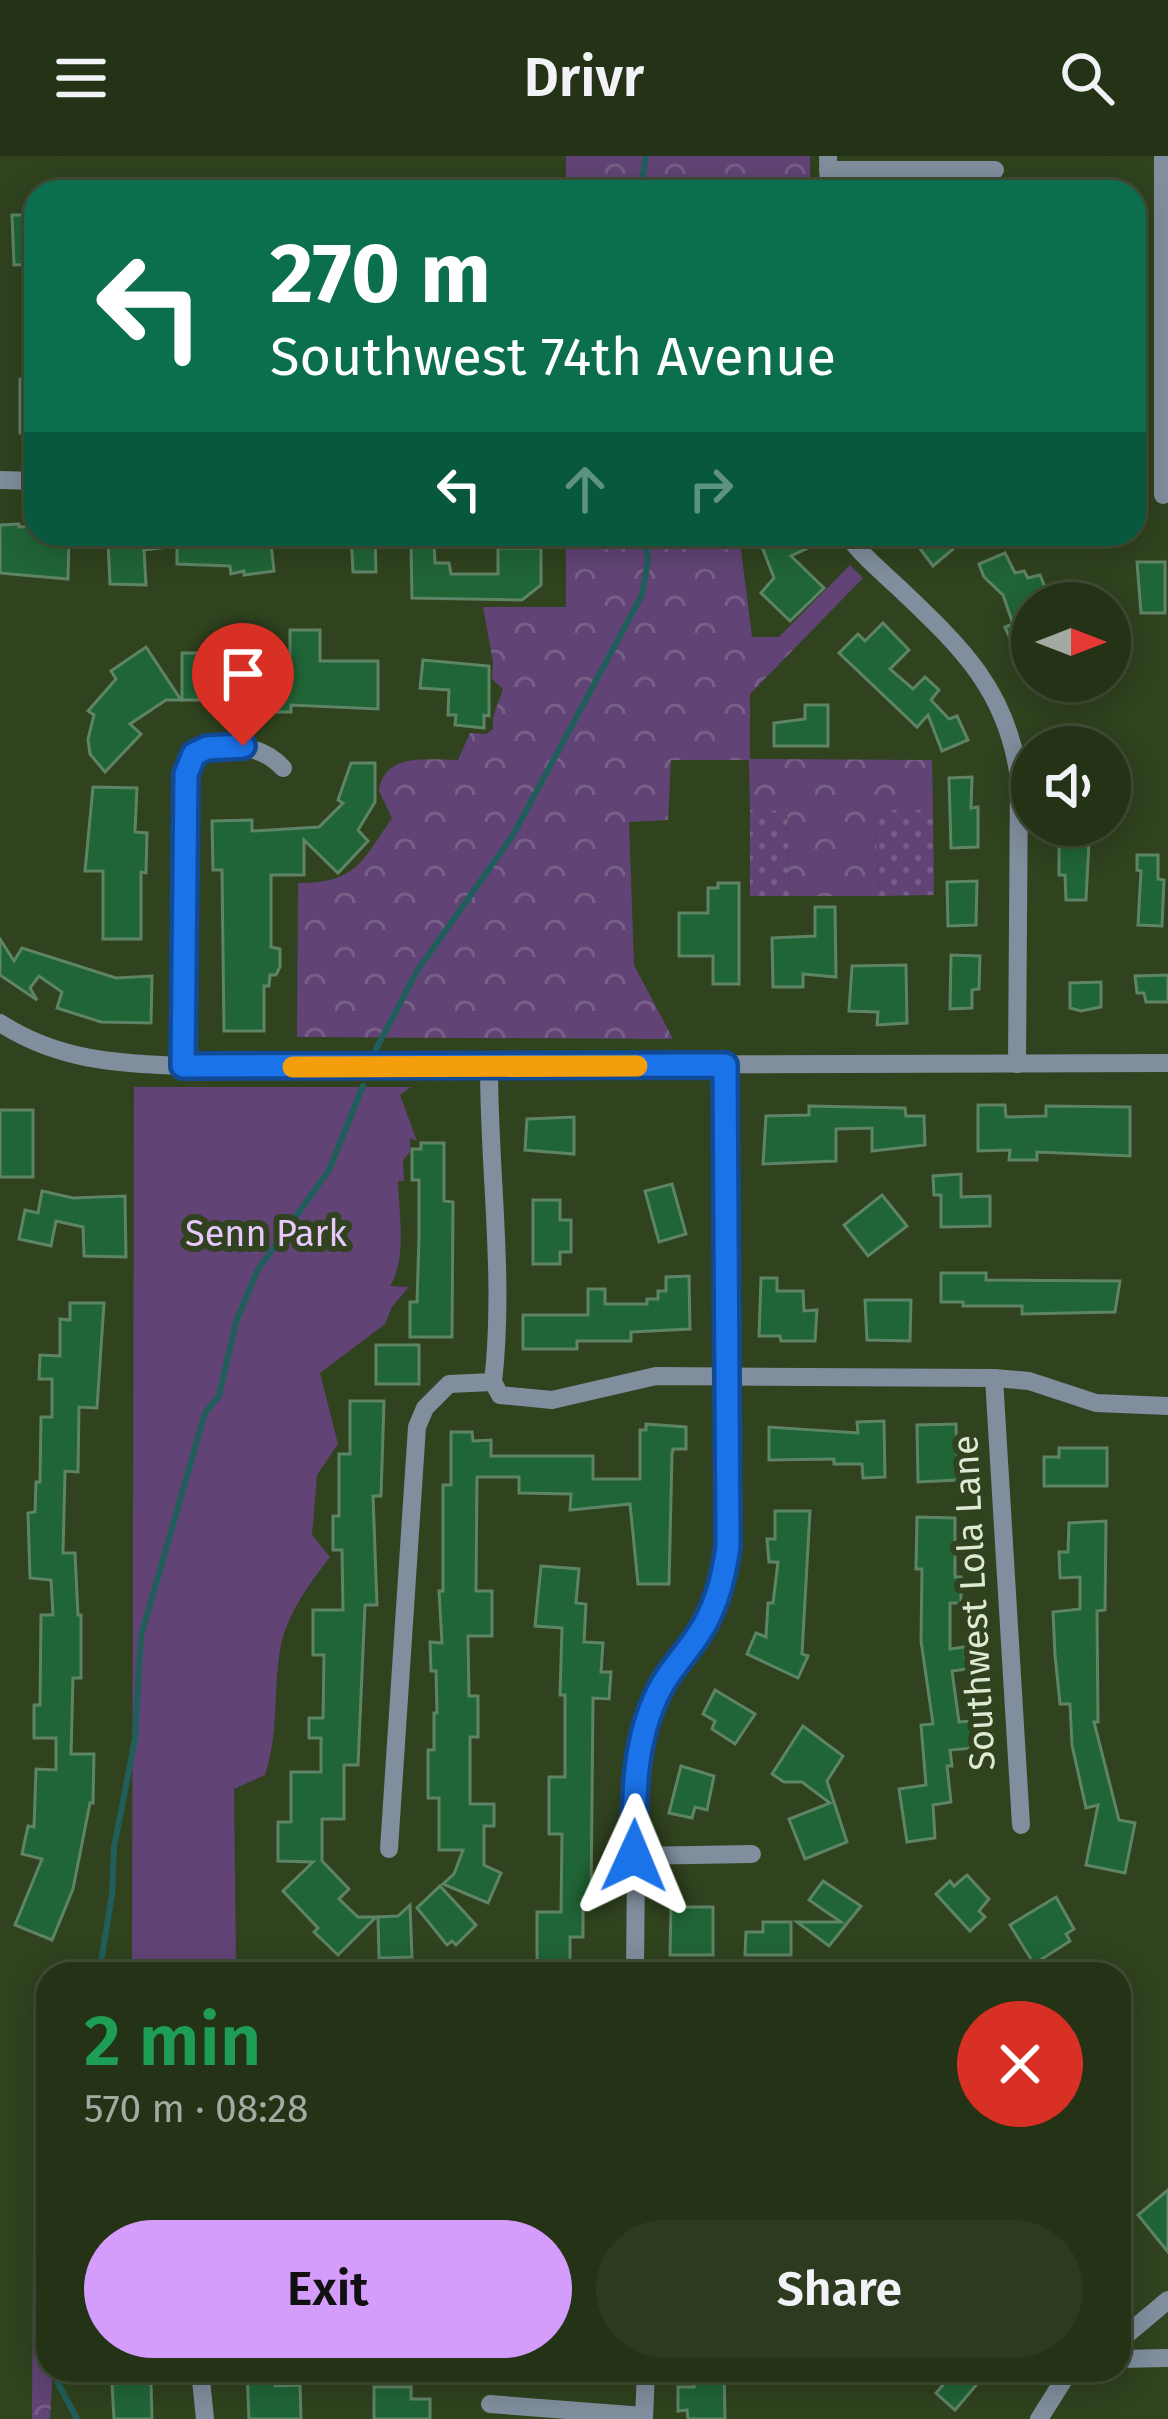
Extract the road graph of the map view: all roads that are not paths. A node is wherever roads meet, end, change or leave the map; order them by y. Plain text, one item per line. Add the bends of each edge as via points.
1 (1162, 156) edge
2 (828, 163) edge
3 (995, 170) dead end
4 (1163, 495) dead end
5 (859, 546) edge
6 (283, 768) dead end
7 (0, 1022) edge
8 (1168, 1063) edge
9 (1017, 1064) junction
10 (725, 1065) junction
11 (183, 1066) junction
12 (488, 1068) junction
13 (725, 1375) junction
14 (994, 1378) junction
15 (493, 1382) junction
16 (1168, 1406) edge
17 (1021, 1825) dead end
18 (388, 1849) dead end
19 (752, 1854) dead end
20 (634, 1856) junction
21 (635, 1962) edge
22 (1168, 2300) edge
23 (1131, 2331) edge
24 (1168, 2358) edge
25 (1131, 2359) edge
26 (201, 2382) edge
27 (645, 2382) edge
28 (1062, 2382) edge
29 (490, 2404) dead end
30 (644, 2417) edge
31 (205, 2419) edge
32 (1039, 2419) edge

1 - 4 street
2 - 3 street
5 - 9 street via 971,659 1010,737 1018,778
6 - 11 street via 256,749 220,746 194,754 186,774
7 - 11 street via 98,1062
8 - 9 street
9 - 10 street
10 - 12 street
10 - 13 street
11 - 12 street
12 - 15 street
13 - 14 street
13 - 15 street via 656,1376 552,1400 510,1399
13 - 20 street via 724,1576 642,1733
14 - 16 street via 1096,1403
14 - 17 street, Southwest Lola Lane
15 - 18 street via 449,1384 417,1426
19 - 20 street
20 - 21 street
22 - 23 street
24 - 25 street
26 - 31 street
27 - 30 street
28 - 32 street
29 - 30 street

